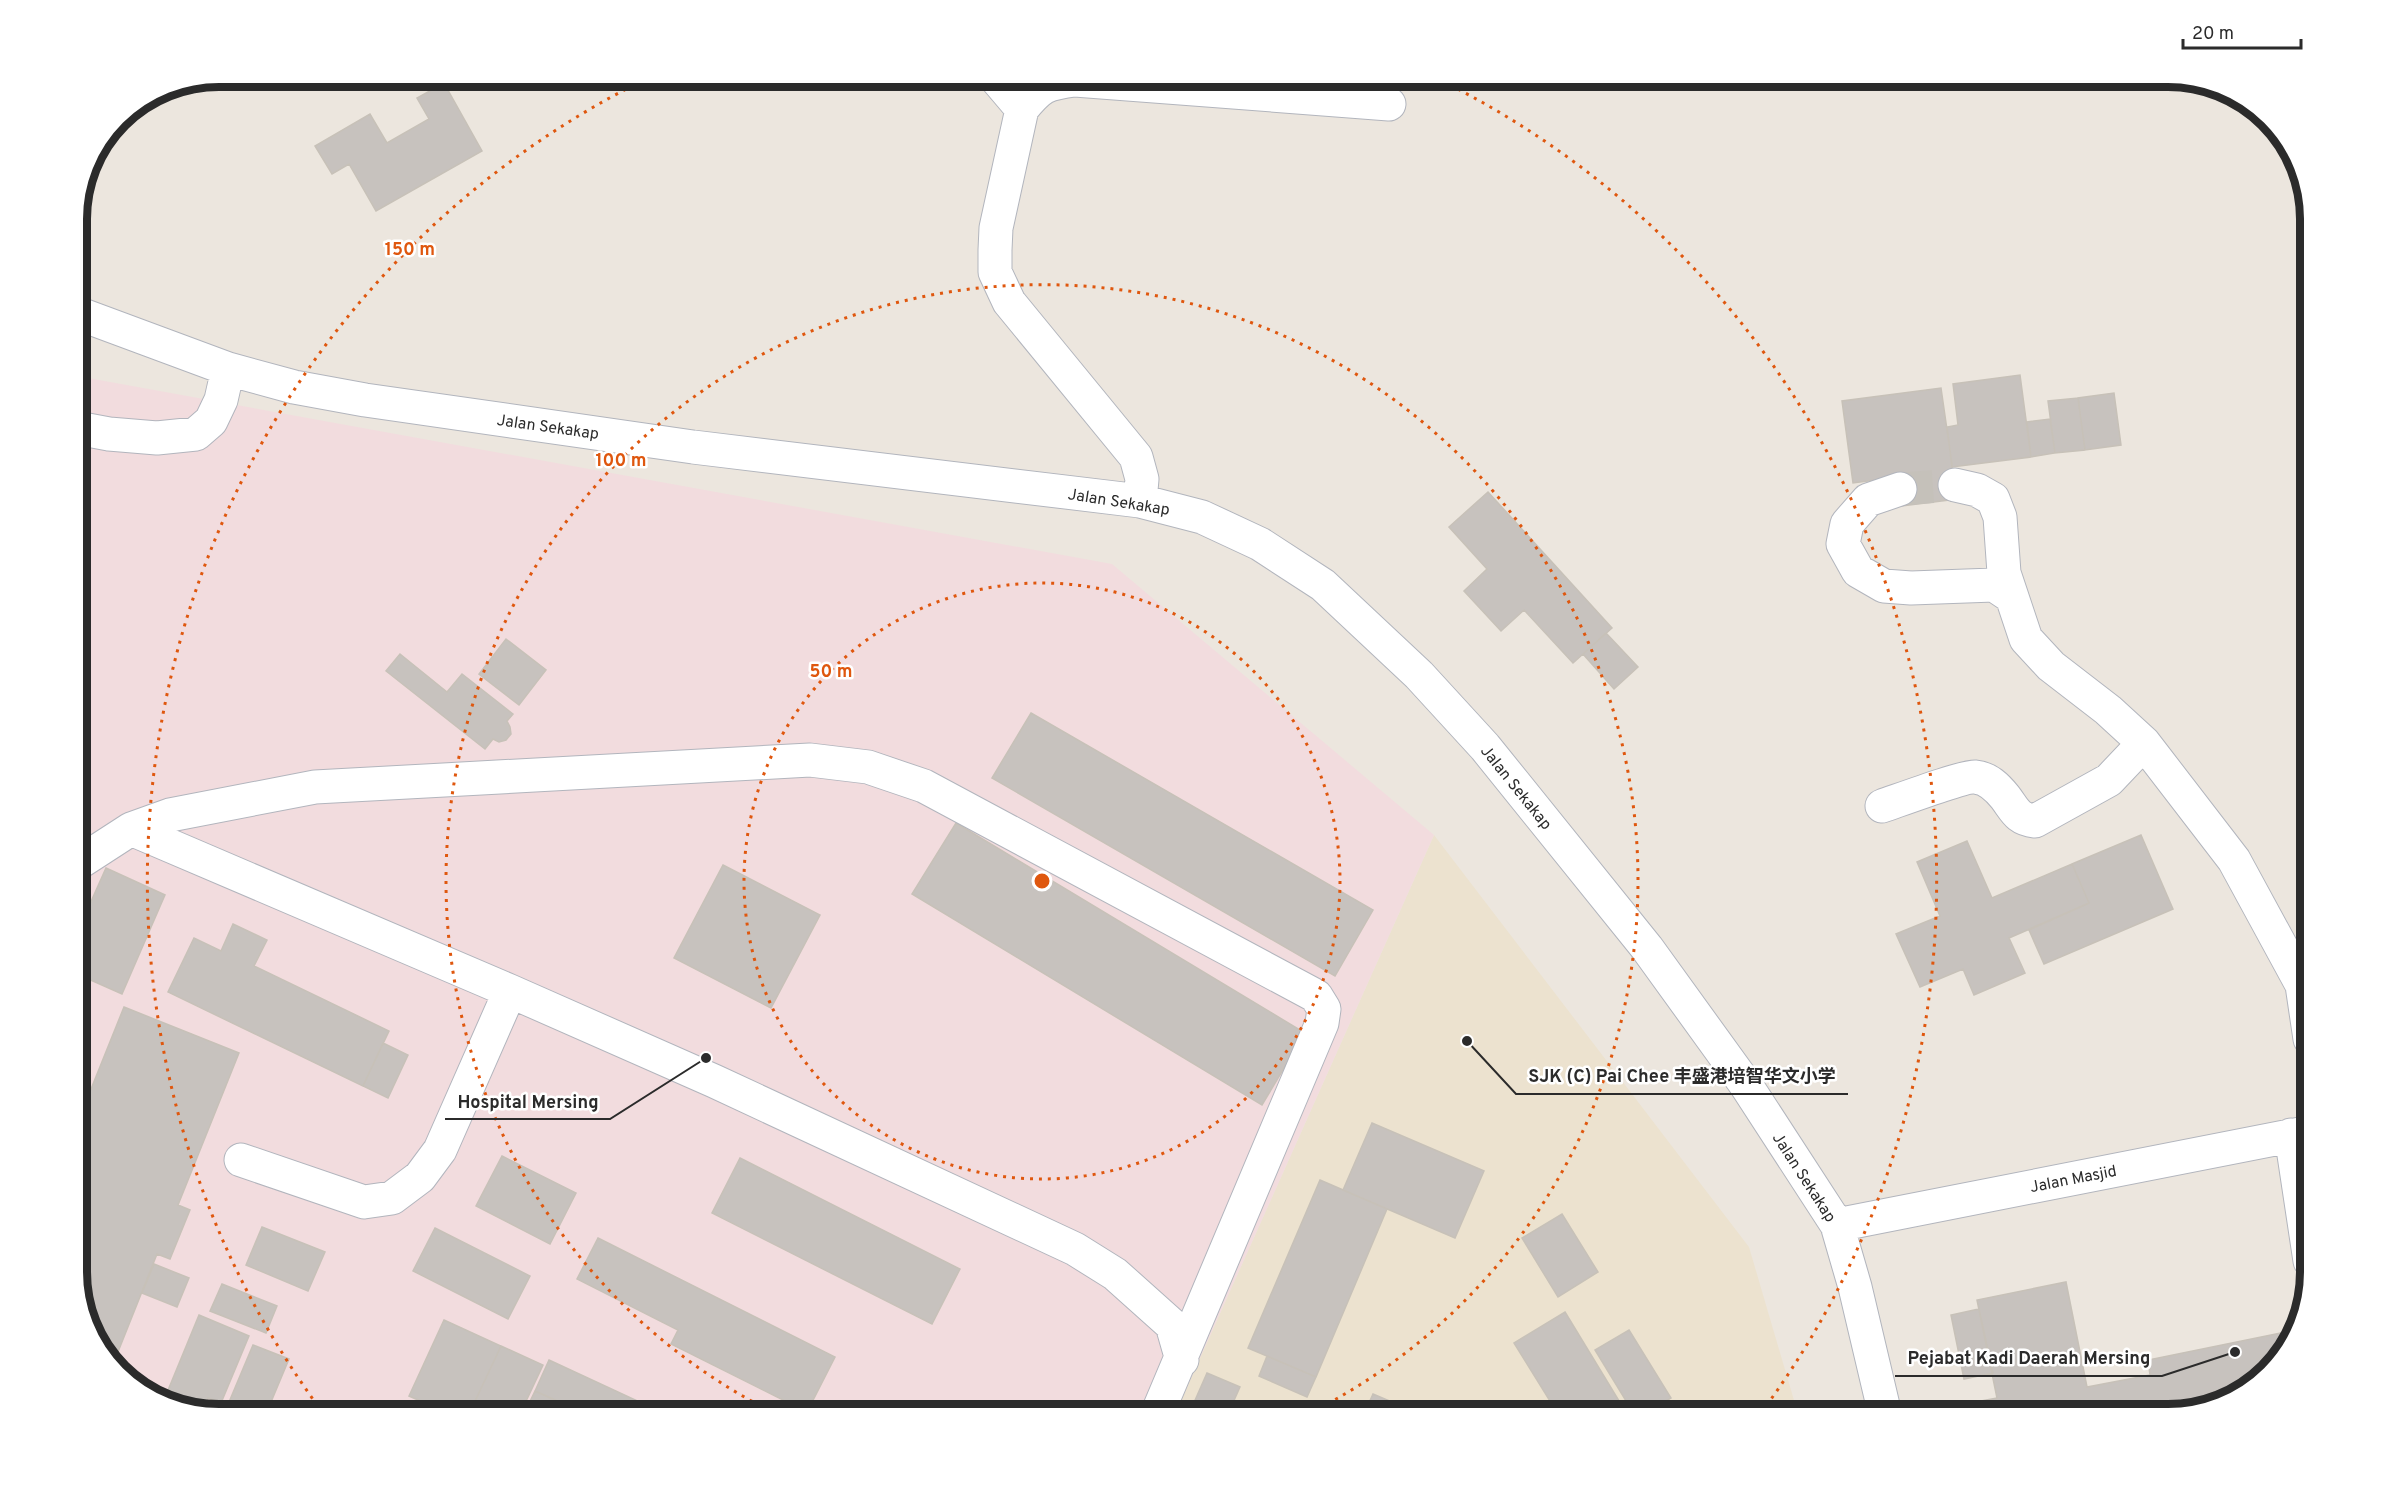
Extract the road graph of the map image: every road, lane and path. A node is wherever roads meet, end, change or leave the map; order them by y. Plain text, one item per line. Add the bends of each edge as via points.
1 (1003, 87) edge
2 (1044, 87) edge
3 (1167, 87) edge
4 (1389, 104) dead end
5 (1022, 109) junction
6 (87, 317) edge
7 (228, 369) junction
8 (87, 430) edge
9 (1955, 485) tunnel mouth
10 (1900, 489) tunnel mouth
11 (1140, 501) junction
12 (2012, 597) junction
13 (2144, 743) junction
14 (1882, 807) dead end
15 (131, 829) junction
16 (87, 858) edge
17 (2300, 981) edge
18 (510, 991) junction
19 (2300, 1133) edge
20 (241, 1160) dead end
21 (1836, 1225) junction
22 (1182, 1359) junction
23 (1162, 1404) edge
24 (1883, 1404) edge

1 - 5 street
2 - 5 street
3 - 4 street
5 - 11 street via 996,228 995,272 1009,302 1136,457 1142,479
6 - 7 street, Jalan Sekakap
7 - 8 street via 211,421 196,434 157,438
7 - 11 street, Jalan Sekakap via 294,387 376,402 704,448
9 - 12 street via 1993,499 2000,517 2004,573
10 - 12 street via 1868,500 1847,524 1843,544 1858,571 1884,585 1994,585
11 - 21 street, Jalan Sekakap via 1202,517 1260,544 1323,585 1419,675 1485,747 1647,948 1746,1085
12 - 13 street via 2026,639 2050,666
13 - 14 street via 2109,780 2035,821 2016,815 1990,781 1973,776
13 - 17 street via 2234,860
15 - 16 street
15 - 18 street
15 - 22 street via 170,815 315,787 798,760 868,767 924,786 1316,996 1324,1009 1322,1023
18 - 20 street via 440,1150 420,1177 392,1198 364,1202
18 - 22 street via 714,1081 1076,1250 1114,1274 1172,1325
19 - 21 street, Jalan Masjid
21 - 24 street, Jalan Sekakap
22 - 23 street

